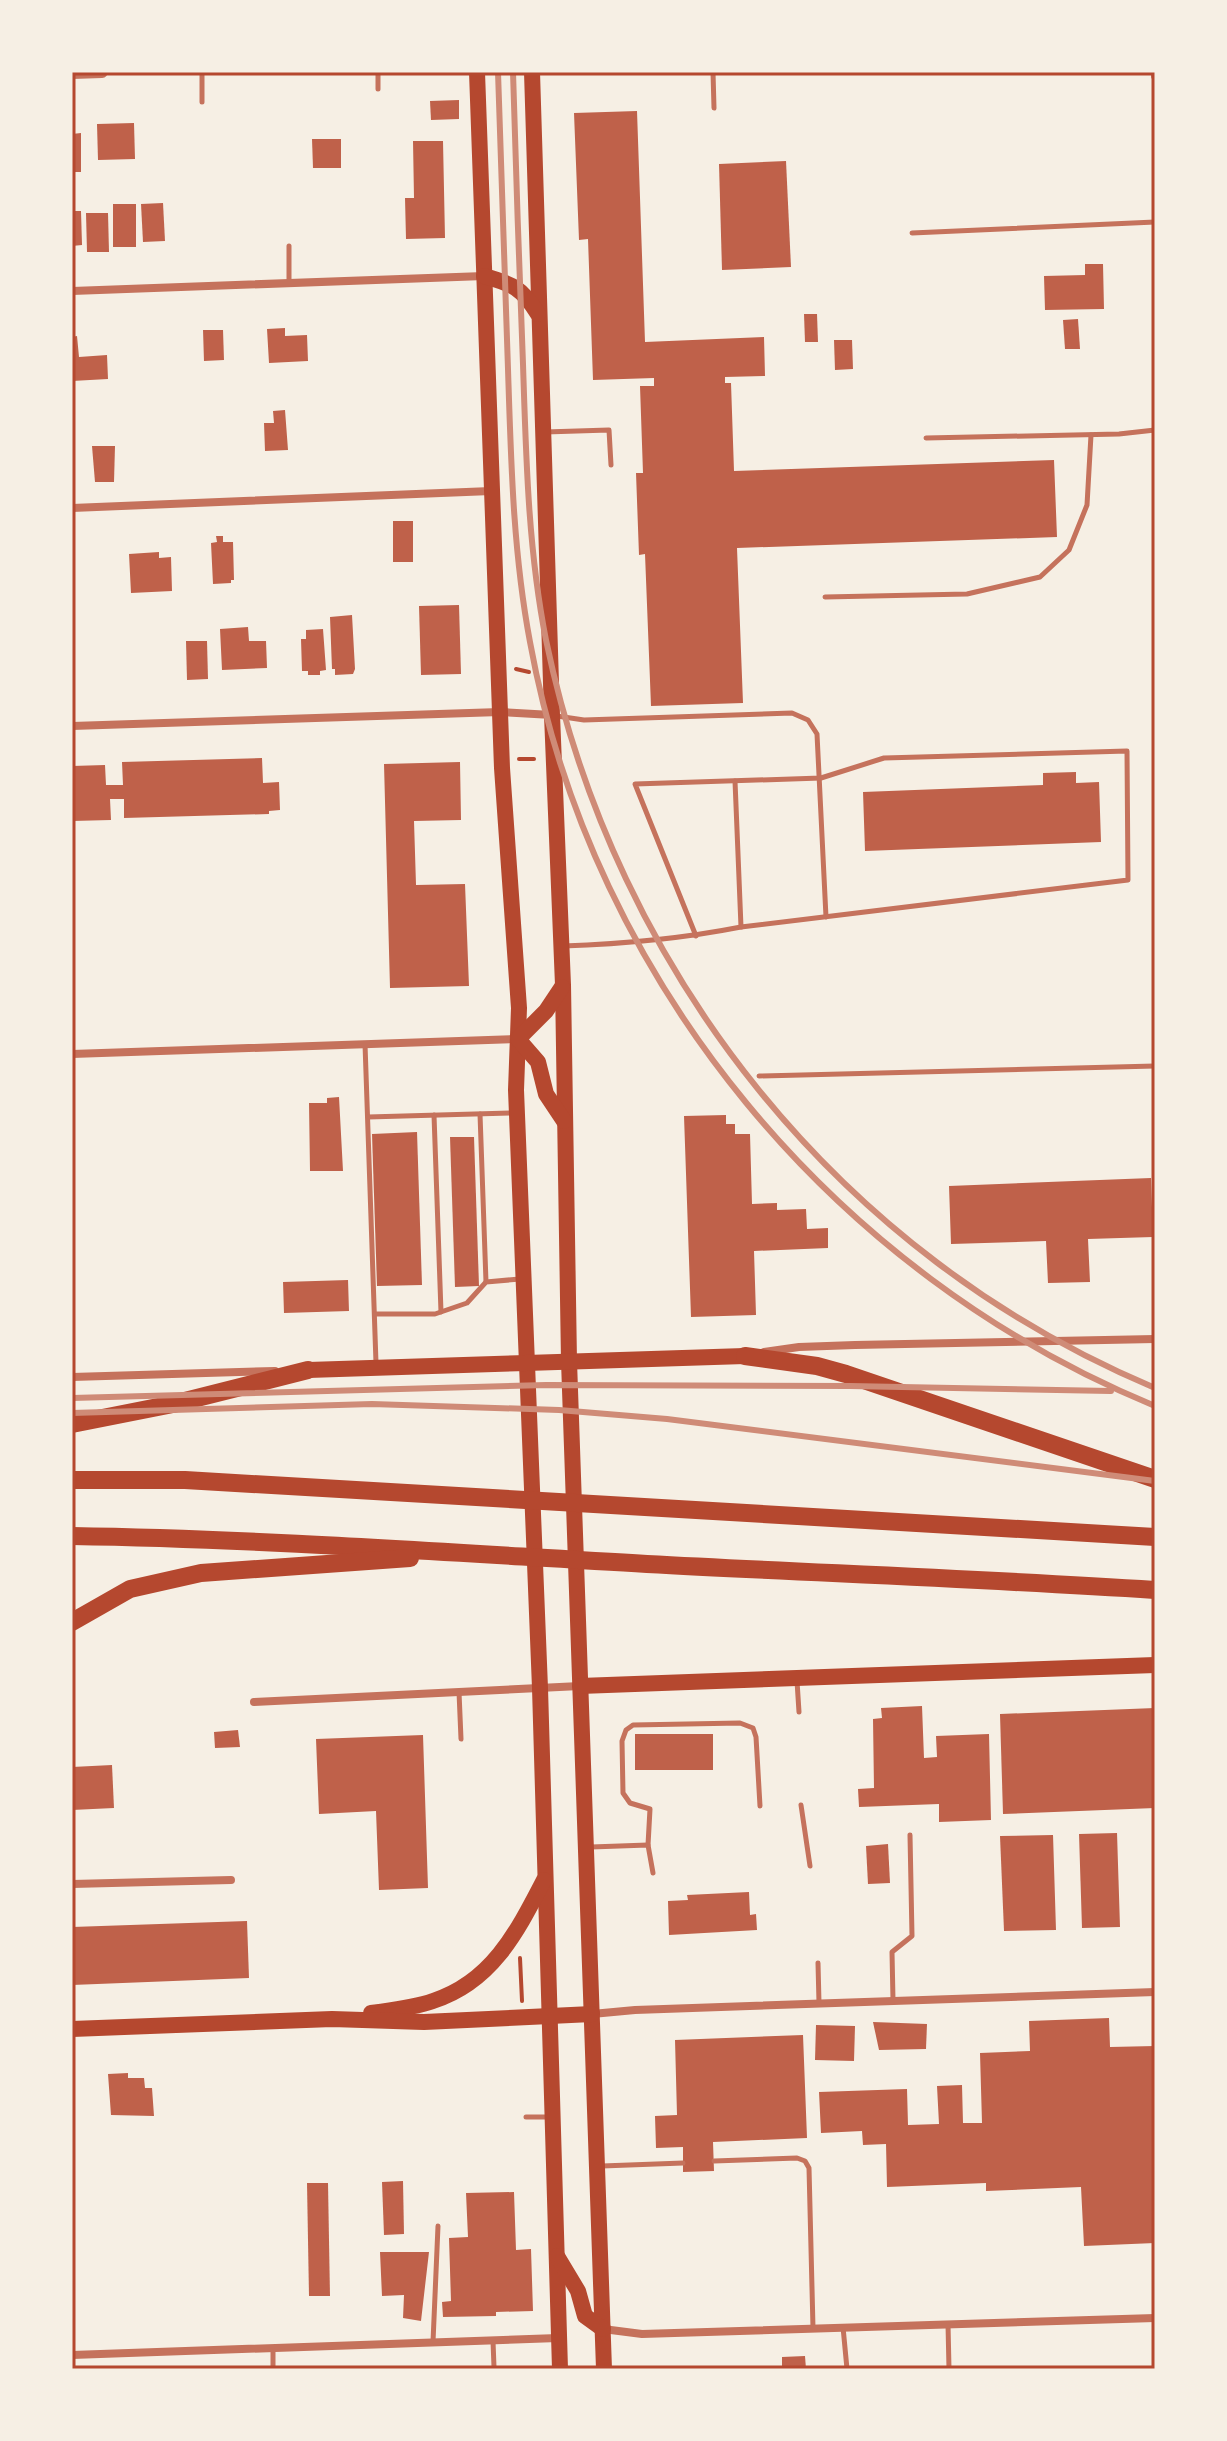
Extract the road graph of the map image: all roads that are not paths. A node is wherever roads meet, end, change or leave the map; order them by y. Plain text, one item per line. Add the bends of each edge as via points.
1 (87, 72) edge
2 (102, 72) edge
3 (202, 72) edge
4 (378, 72) edge
5 (477, 72) edge
6 (532, 72) edge
7 (713, 72) edge
8 (72, 73) edge
9 (378, 89) dead end
10 (202, 102) dead end
11 (714, 108) dead end
12 (1155, 222) edge
13 (912, 233) dead end
14 (289, 246) dead end
15 (484, 276) junction
16 (289, 284) junction
17 (72, 291) edge
18 (539, 316) junction
19 (1155, 430) edge
20 (544, 432) junction
21 (1091, 435) junction
22 (926, 438) dead end
23 (611, 465) dead end
24 (491, 491) junction
25 (72, 508) edge
26 (825, 597) dead end
27 (500, 712) junction
28 (552, 715) junction
29 (72, 726) edge
30 (821, 778) junction
31 (735, 781) junction
32 (826, 917) junction
33 (741, 927) junction
34 (696, 936) junction
35 (562, 946) junction
36 (563, 985) junction
37 (518, 1039) junction
38 (365, 1044) junction
39 (72, 1054) edge
40 (1155, 1066) edge
41 (759, 1076) dead end
42 (517, 1113) junction
43 (480, 1114) junction
44 (434, 1115) junction
45 (368, 1117) junction
46 (565, 1122) junction
47 (525, 1278) junction
48 (486, 1282) junction
49 (441, 1312) junction
50 (375, 1314) junction
51 (1155, 1339) edge
52 (745, 1356) junction
53 (569, 1361) junction
54 (528, 1364) junction
55 (376, 1368) junction
56 (308, 1370) junction
57 (72, 1377) edge
58 (72, 1424) edge
59 (1155, 1479) edge
60 (72, 1480) edge
61 (72, 1536) edge
62 (1155, 1537) edge
63 (471, 1554) junction
64 (1155, 1590) edge
65 (72, 1622) edge
66 (1155, 1665) edge
67 (797, 1679) junction
68 (580, 1686) junction
69 (540, 1688) junction
70 (459, 1691) junction
71 (254, 1702) dead end
72 (799, 1712) dead end
73 (461, 1739) dead end
74 (801, 1805) dead end
75 (760, 1806) dead end
76 (910, 1835) dead end
77 (648, 1845) junction
78 (586, 1848) junction
79 (810, 1866) dead end
80 (653, 1873) dead end
81 (544, 1879) junction
82 (231, 1880) dead end
83 (72, 1884) edge
84 (818, 1963) dead end
85 (1155, 1992) edge
86 (893, 2001) junction
87 (819, 2003) junction
88 (592, 2014) junction
89 (548, 2017) junction
90 (332, 2019) junction
91 (72, 2029) edge
92 (526, 2117) dead end
93 (552, 2117) junction
94 (714, 2161) dead end
95 (683, 2163) dead end
96 (597, 2166) junction
97 (438, 2226) dead end
98 (556, 2255) junction
99 (1155, 2318) edge
100 (948, 2324) junction
101 (843, 2327) junction
102 (813, 2328) junction
103 (603, 2329) junction
104 (559, 2338) junction
105 (493, 2340) junction
106 (433, 2342) junction
107 (273, 2349) junction
108 (72, 2355) edge
109 (494, 2367) dead end
110 (273, 2369) edge
111 (560, 2369) edge
112 (604, 2369) edge
113 (847, 2369) edge
114 (949, 2369) edge

1 - 2 street
1 - 8 street
3 - 10 lane
4 - 9 lane
5 - 15 main road
6 - 18 main road
7 - 11 lane
12 - 13 lane
14 - 16 lane
15 - 16 street
15 - 18 main road via 525,292
15 - 24 main road
16 - 17 street
18 - 20 main road
19 - 21 lane
20 - 23 lane via 609,430
20 - 28 main road
21 - 22 lane
21 - 26 lane via 1087,505 1069,550 1040,577 967,594
24 - 25 street
24 - 27 main road
27 - 28 street
27 - 29 street
27 - 37 main road
28 - 30 lane via 584,720 792,713 808,720 817,734
28 - 35 main road
30 - 31 lane
30 - 32 lane
30 - 32 lane via 884,758 1127,751 1128,880
31 - 33 lane
31 - 34 lane via 635,784
32 - 33 lane
33 - 34 lane
34 - 35 lane
35 - 36 main road
36 - 37 main road
36 - 46 main road
37 - 38 street
37 - 42 main road
37 - 46 main road via 538,1062 546,1094
38 - 39 street
38 - 45 lane
40 - 41 lane
42 - 43 lane
42 - 47 main road
43 - 44 lane
43 - 48 lane
44 - 45 lane
44 - 49 lane
45 - 50 lane
46 - 53 main road
47 - 48 lane
47 - 54 main road
48 - 49 lane via 467,1303
49 - 50 lane
50 - 55 lane
51 - 52 street via 799,1347
52 - 53 main road
52 - 59 highway via 846,1374
53 - 54 main road
53 - 68 main road
54 - 55 main road
54 - 69 main road
55 - 56 main road
56 - 57 street
56 - 58 highway
60 - 62 highway via 185,1480
61 - 63 highway
63 - 64 highway
63 - 65 highway via 201,1573 130,1589
66 - 67 main road via 959,1678
67 - 68 main road
67 - 72 lane
68 - 69 street
68 - 78 main road
69 - 70 street
69 - 81 main road
70 - 71 street
70 - 73 lane
74 - 79 lane
75 - 77 lane via 753,1728 740,1723 633,1725 622,1741 623,1793 630,1803 650,1809
76 - 86 lane via 912,1936 892,1952
77 - 78 lane
77 - 80 lane
78 - 88 main road
81 - 89 main road
81 - 90 main road via 500,1955 474,1980 433,2001
82 - 83 street
84 - 87 lane
85 - 86 street
86 - 87 street
87 - 88 street
88 - 89 main road
88 - 96 main road
89 - 90 main road
89 - 93 main road
90 - 91 main road
92 - 93 lane
93 - 98 main road
94 - 102 lane via 805,2161
95 - 96 lane
96 - 103 main road
97 - 106 lane
98 - 103 main road via 578,2291 585,2316
98 - 104 main road
99 - 100 street
100 - 101 street
100 - 114 lane
101 - 102 street
101 - 113 lane
102 - 103 street via 642,2334
103 - 112 main road
104 - 105 street
104 - 111 main road
105 - 106 street
105 - 109 lane
106 - 107 street
107 - 108 street
107 - 110 lane

